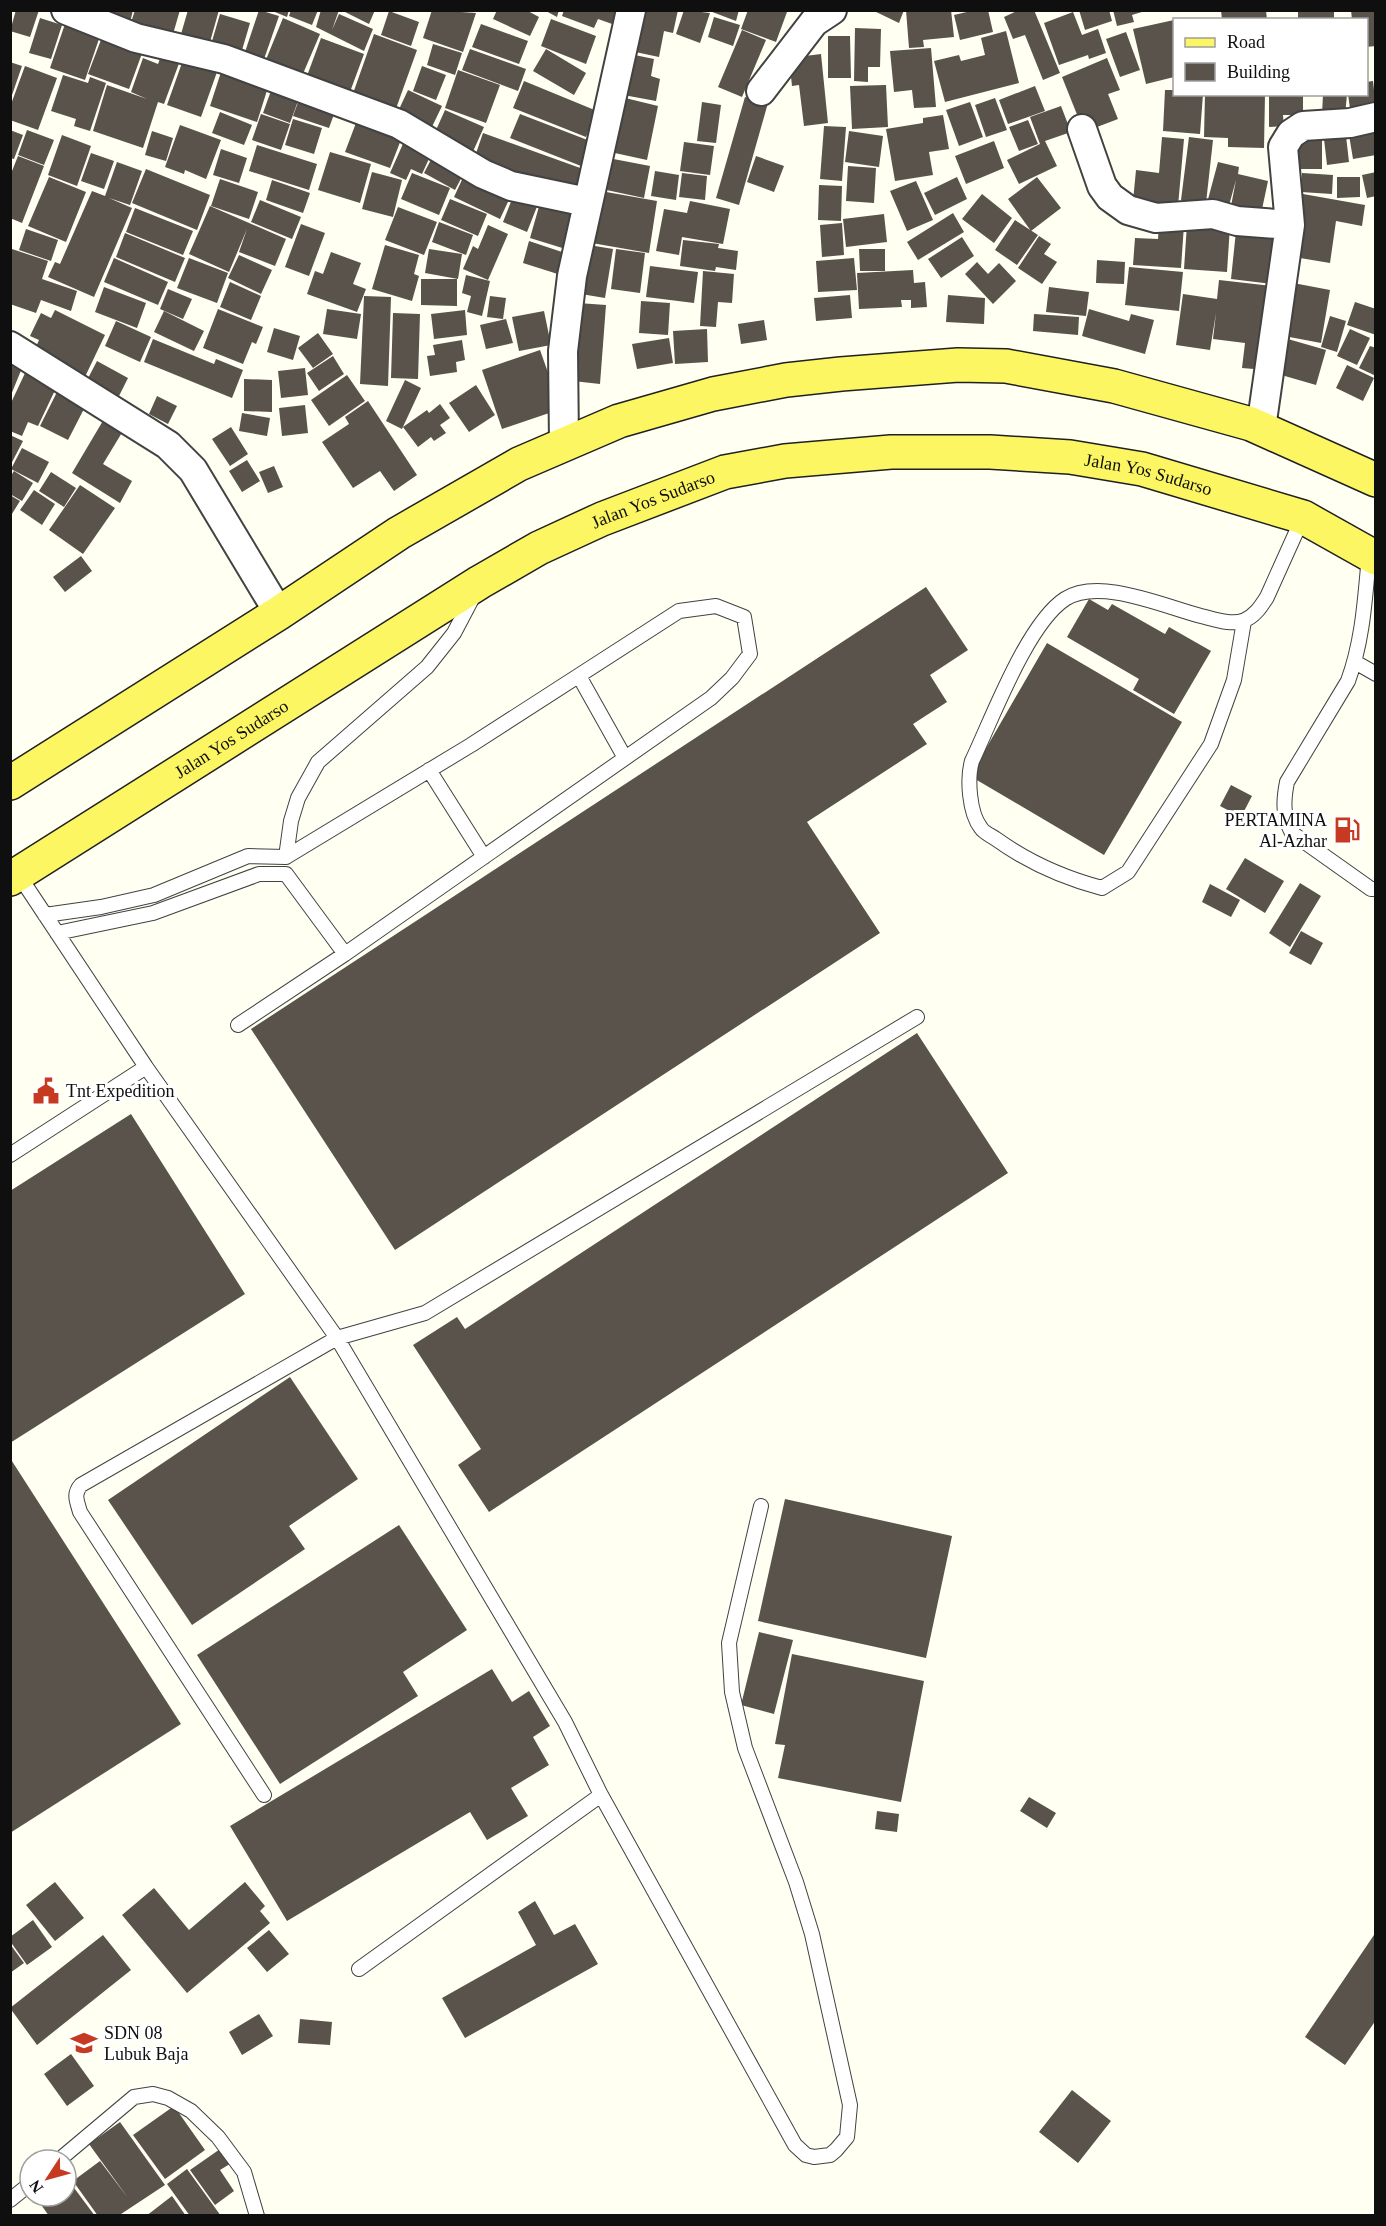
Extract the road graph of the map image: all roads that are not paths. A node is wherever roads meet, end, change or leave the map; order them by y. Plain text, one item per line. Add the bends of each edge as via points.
1 (66, 10) edge
2 (631, 10) edge
3 (832, 10) edge
4 (761, 91) dead end
5 (1376, 117) edge
6 (1082, 129) dead end
7 (587, 202) junction
8 (1290, 225) junction
9 (10, 346) edge
10 (1262, 428) junction
11 (564, 444) junction
12 (1376, 480) edge
13 (1303, 517) junction
14 (1372, 557) edge
15 (480, 582) junction
16 (279, 613) junction
17 (1244, 621) junction
18 (1355, 662) junction
19 (1376, 674) edge
20 (579, 676) junction
21 (625, 758) junction
22 (429, 770) junction
23 (10, 783) edge
24 (286, 857) junction
25 (484, 857) junction
26 (14, 877) edge
27 (1376, 889) edge
28 (45, 915) junction
29 (57, 933) junction
30 (345, 954) junction
31 (917, 1017) dead end
32 (238, 1025) dead end
33 (146, 1067) junction
34 (10, 1155) edge
35 (337, 1338) junction
36 (761, 1506) dead end
37 (264, 1794) dead end
38 (601, 1795) junction
39 (359, 1969) dead end
40 (73, 2148) edge
41 (257, 2216) edge

1 - 7 street via 136,38 224,59 399,124 483,174 511,186
2 - 7 street
3 - 4 street via 814,22
5 - 8 street via 1303,126 1287,138 1283,147
6 - 8 street via 1102,186 1128,210 1156,218 1213,214 1237,221
7 - 11 street via 562,351
8 - 10 street
9 - 16 street via 145,429 176,453 209,494
10 - 11 main road via 1114,386 1016,367 958,365 830,375 723,392 629,418
10 - 12 main road
11 - 16 main road via 519,464 399,533
13 - 14 main road, Jalan Yos Sudarso
13 - 15 main road, Jalan Yos Sudarso via 1142,469 1070,458 990,452 867,454 785,461 725,472 602,519 539,548
13 - 17 lane via 1267,597
14 - 18 lane
15 - 24 lane via 454,633 427,668 318,762 298,798
15 - 26 main road, Jalan Yos Sudarso
16 - 23 main road
17 - 17 lane via 1218,620 1110,591 1091,589 1063,600 1049,613 1024,652 972,760 968,790 981,828 1011,850 1068,879 1102,888 1128,872 1211,744 1234,681
18 - 19 lane
18 - 27 lane via 1348,681 1287,782 1284,811 1292,833 1302,842
20 - 21 lane
20 - 21 lane via 679,611 716,606 744,617 750,654 732,678 711,698
20 - 22 lane
21 - 25 lane
22 - 24 lane
22 - 25 lane
24 - 28 lane via 249,856 154,895
25 - 30 lane
26 - 28 lane
28 - 29 lane
29 - 30 lane via 153,913 271,872 286,874
29 - 33 lane
30 - 32 lane
31 - 35 lane via 425,1313
33 - 34 lane
33 - 35 lane
35 - 37 lane via 88,1480 77,1490 80,1512
35 - 38 lane via 565,1722
36 - 38 lane via 729,1643 732,1692 745,1748 796,1882 824,1981 850,2105 847,2137 836,2150 814,2157 795,2145
38 - 39 lane
40 - 41 lane via 134,2097 153,2094 168,2098 191,2111 218,2137 244,2172

